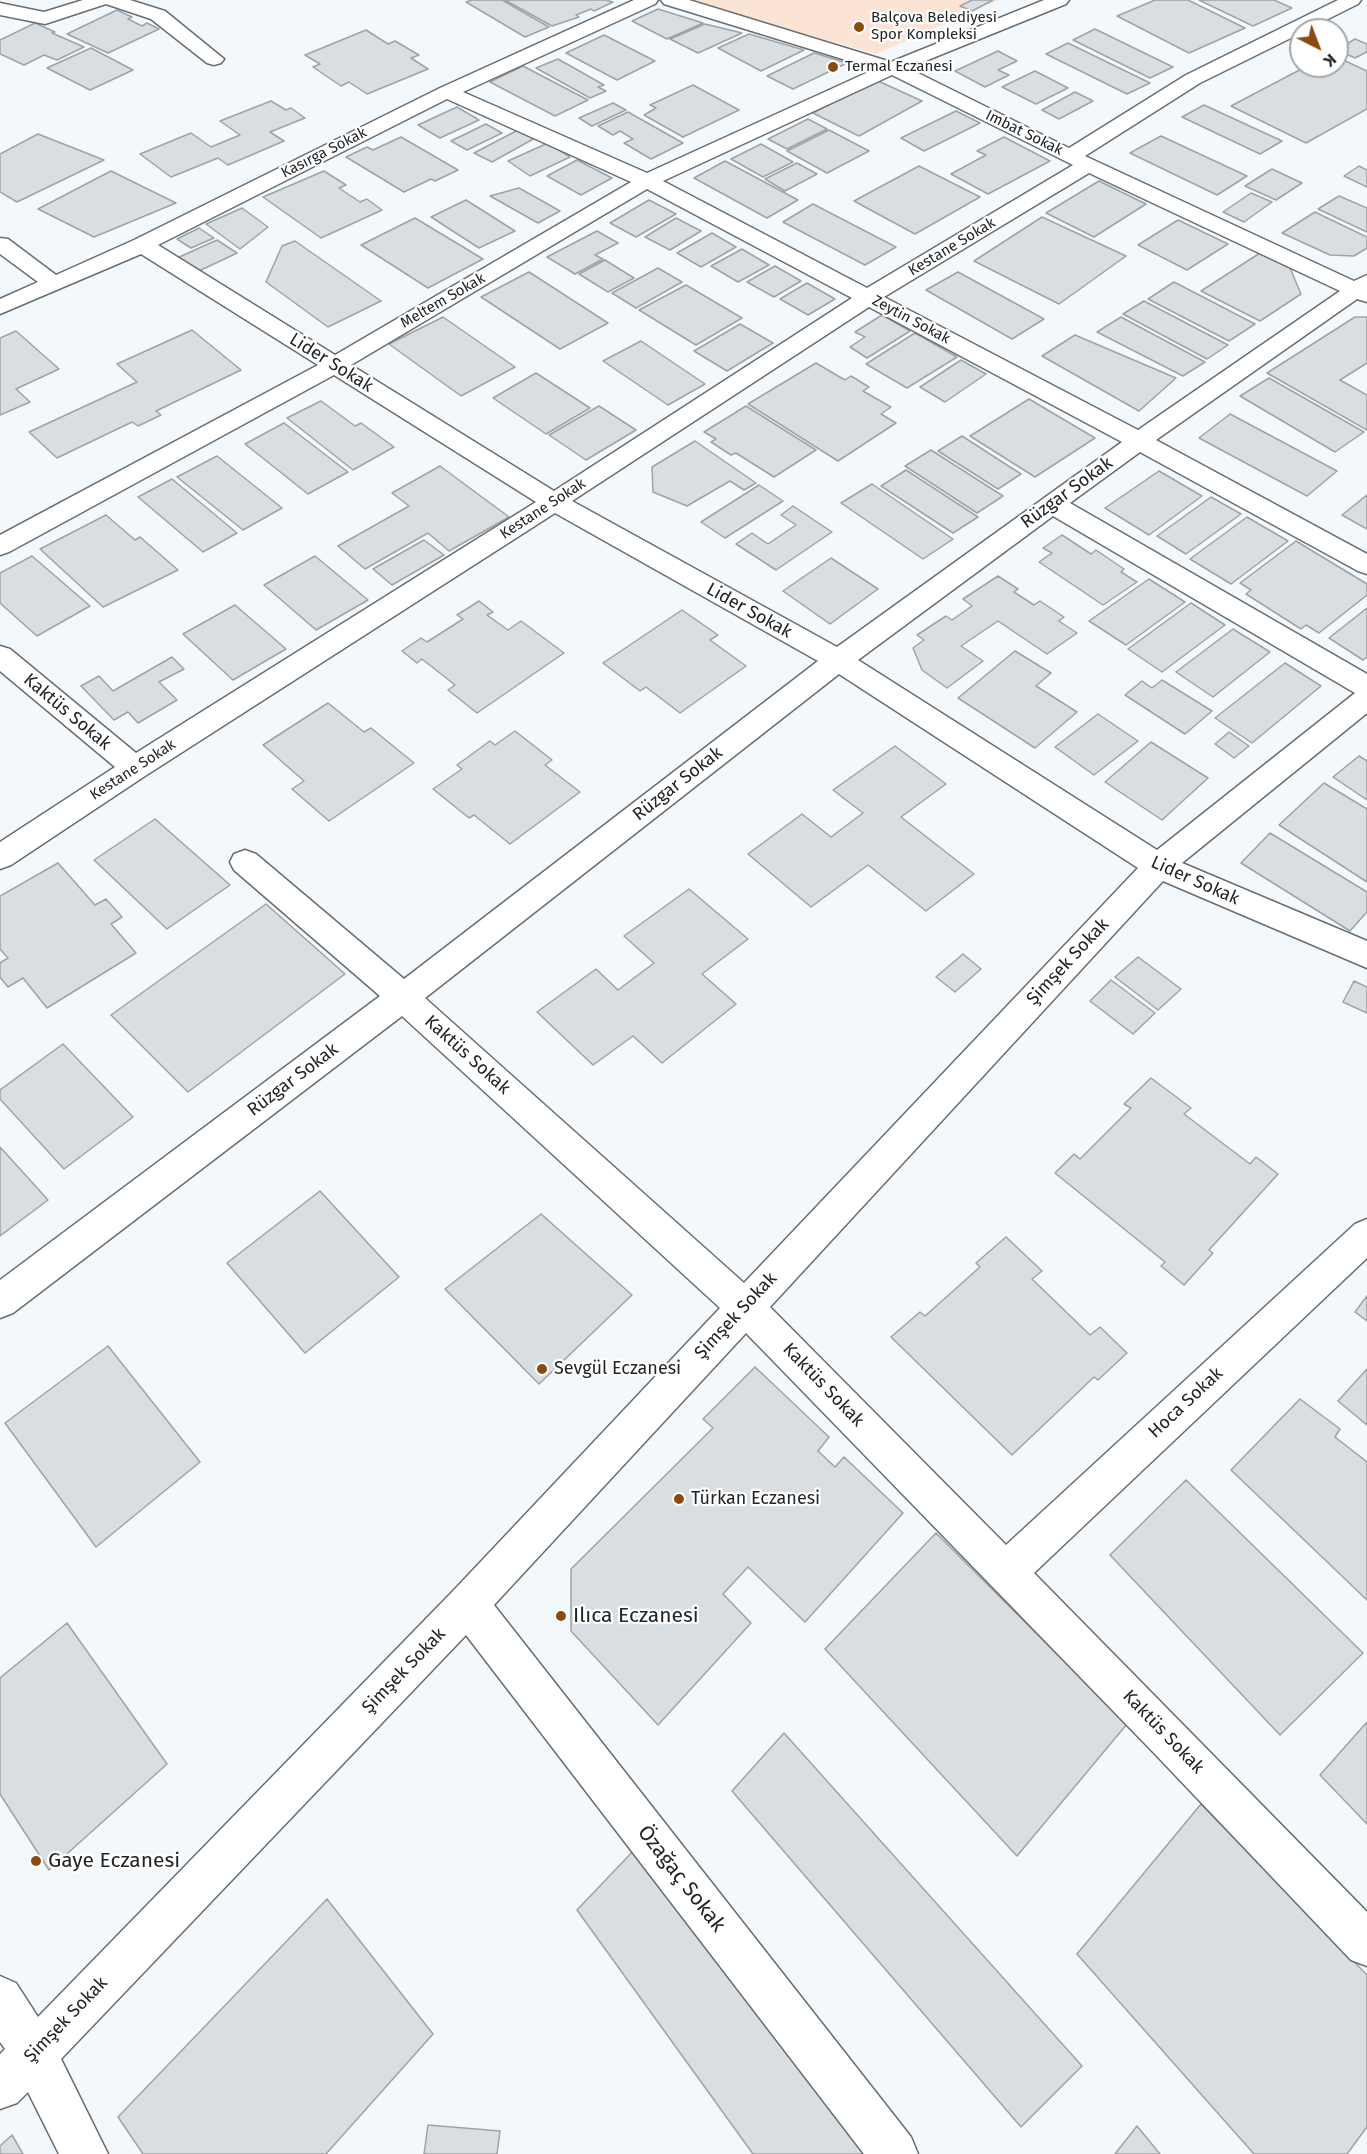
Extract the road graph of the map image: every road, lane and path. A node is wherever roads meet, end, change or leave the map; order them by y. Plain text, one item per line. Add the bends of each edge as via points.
1 (102, 0) edge
2 (111, 0) edge
3 (649, 0) edge
4 (670, 0) edge
5 (1060, 0) edge
6 (1352, 0) edge
7 (2, 11) edge
8 (214, 59) dead end
9 (892, 68) junction
10 (447, 92) junction
11 (1079, 160) junction
12 (647, 181) junction
13 (0, 244) edge
14 (142, 245) junction
15 (53, 283) junction
16 (1363, 289) edge
17 (869, 297) junction
18 (0, 307) edge
19 (335, 365) junction
20 (1139, 441) junction
21 (554, 502) junction
22 (1052, 504) junction
23 (0, 546) edge
24 (1367, 565) edge
25 (0, 656) edge
26 (838, 660) junction
27 (1367, 687) edge
28 (1367, 698) edge
29 (135, 768) junction
30 (0, 857) edge
31 (245, 862) dead end
32 (1158, 866) junction
33 (1367, 955) edge
34 (403, 997) junction
35 (1367, 1235) edge
36 (0, 1301) edge
37 (745, 1307) junction
38 (1006, 1572) junction
39 (468, 1604) junction
40 (1367, 1944) edge
41 (0, 1999) edge
42 (34, 2054) junction
43 (0, 2086) edge
44 (84, 2154) edge
45 (894, 2154) edge

1 - 7 street via 45,18
2 - 8 street via 158,15
3 - 10 street, Kasırga Sokak
4 - 9 street, Imbat Sokak
5 - 9 street, Meltem Sokak
6 - 11 street, Kestane Sokak via 1193,79 1099,136
9 - 11 street, Imbat Sokak
9 - 12 street, Meltem Sokak
10 - 12 street, Zeytin Sokak
10 - 14 street, Kasırga Sokak
11 - 16 street, Imbat Sokak
11 - 17 street, Kestane Sokak
12 - 17 street, Zeytin Sokak
12 - 19 street, Meltem Sokak
13 - 15 street
14 - 15 street, Kasırga Sokak
14 - 19 street, Lider Sokak
15 - 18 street, Kasırga Sokak
16 - 20 street, Rüzgar Sokak
17 - 20 street, Zeytin Sokak
17 - 21 street, Kestane Sokak
19 - 21 street, Lider Sokak
19 - 23 street, Meltem Sokak
20 - 22 street, Rüzgar Sokak
20 - 24 street, Zeytin Sokak
21 - 26 street, Lider Sokak
21 - 29 street, Kestane Sokak
22 - 26 street, Rüzgar Sokak
22 - 27 street
25 - 29 street, Kaktüs Sokak
26 - 32 street, Lider Sokak
26 - 34 street, Rüzgar Sokak
28 - 32 street, Şimşek Sokak
29 - 30 street, Kestane Sokak
31 - 34 street, Kaktüs Sokak
32 - 33 street, Lider Sokak
32 - 37 street, Şimşek Sokak
34 - 36 street, Rüzgar Sokak
34 - 37 street, Kaktüs Sokak
35 - 38 street, Hoca Sokak
37 - 38 street, Kaktüs Sokak
37 - 39 street, Şimşek Sokak
38 - 40 street, Kaktüs Sokak
39 - 42 street, Şimşek Sokak
39 - 45 street, Özağaç Sokak
41 - 42 street
42 - 43 street, Şimşek Sokak
42 - 44 street

